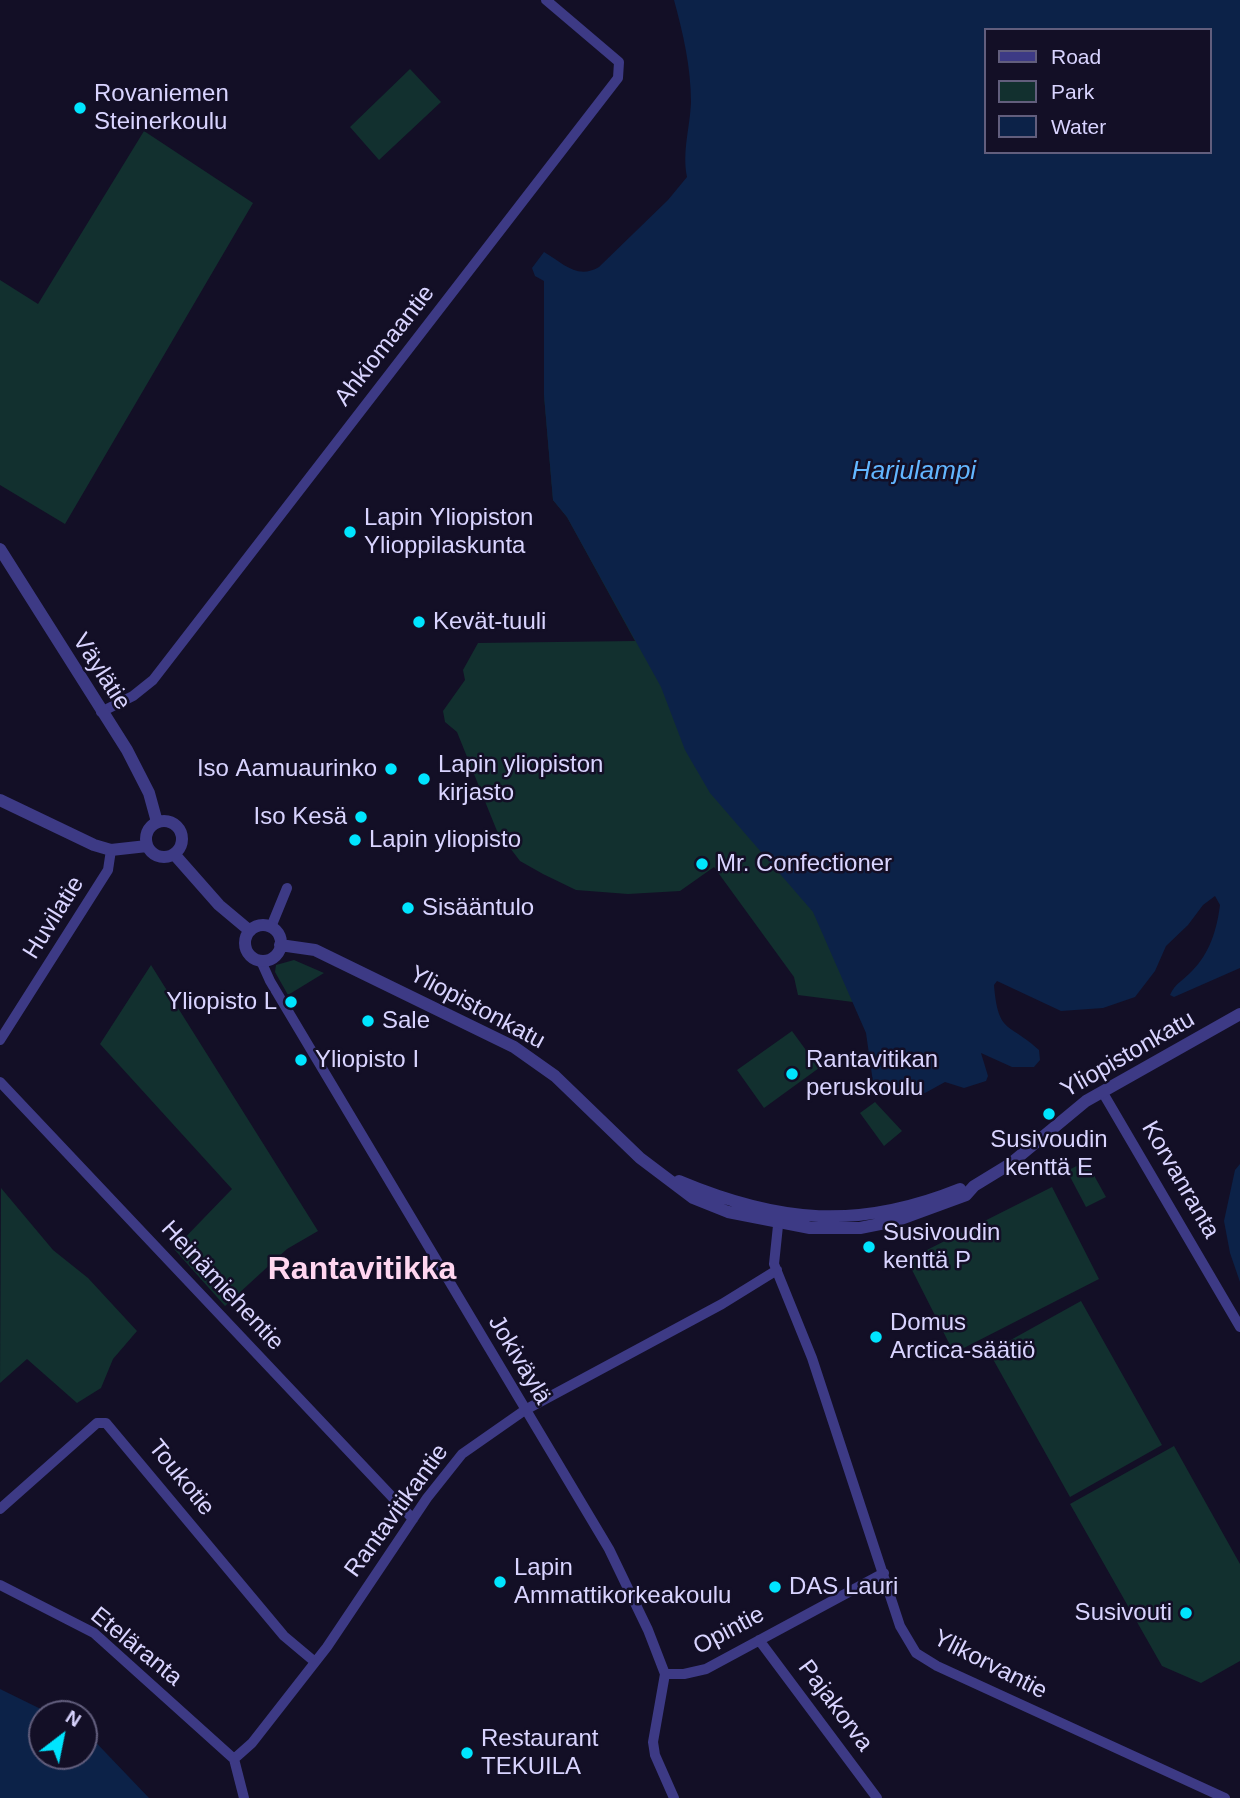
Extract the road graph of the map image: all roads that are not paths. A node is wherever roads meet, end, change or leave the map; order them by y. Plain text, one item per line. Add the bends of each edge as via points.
1 (546, 0) edge
2 (1, 553) edge
3 (101, 712) junction
4 (0, 800) edge
5 (158, 822) junction
6 (147, 846) junction
7 (111, 850) junction
8 (174, 854) junction
9 (287, 888) dead end
10 (271, 927) junction
11 (250, 931) junction
12 (280, 945) junction
13 (261, 961) junction
14 (1240, 1014) edge
15 (0, 1040) edge
16 (0, 1082) edge
17 (1104, 1093) junction
18 (778, 1219) junction
19 (776, 1270) junction
20 (1240, 1327) edge
21 (525, 1410) junction
22 (0, 1509) edge
23 (413, 1519) junction
24 (884, 1573) junction
25 (0, 1585) edge
26 (759, 1640) junction
27 (315, 1662) junction
28 (664, 1674) junction
29 (234, 1759) junction
30 (244, 1798) edge
31 (674, 1798) edge
32 (877, 1798) edge
33 (1225, 1798) edge

1 - 3 street, Ahkiomaantie via 610,51 619,62 618,78 153,680
2 - 3 street, Väylätie
3 - 5 street, Väylätie via 133,761
4 - 7 street
5 - 6 street via 146,835
5 - 8 street via 178,828 181,845
6 - 7 street
6 - 8 street via 162,857
7 - 15 street, Huvilatie via 108,870
8 - 11 street via 219,905
9 - 10 street
10 - 11 street via 260,925
10 - 12 street via 279,935
11 - 13 street via 245,941 247,952
12 - 13 street via 272,959
12 - 18 street, Yliopistonkatu via 315,950 514,1047 555,1076 663,1175
13 - 21 street, Jokiväylä
14 - 17 street, Yliopistonkatu
16 - 23 street, Heinämiehentie
17 - 18 street, Yliopistonkatu via 1077,1107 966,1195 938,1208 860,1228 810,1228
17 - 20 street, Korvanranta
18 - 19 street via 773,1254
19 - 21 street, Rantavitikantie
19 - 24 street, Ylikorvantie via 801,1327
21 - 23 street, Rantavitikantie via 462,1454
21 - 28 street, Jokiväylä via 609,1549
22 - 27 street, Toukotie via 97,1423 106,1423 284,1636
23 - 27 street, Rantavitikantie
24 - 26 street, Opintie
24 - 33 street, Ylikorvantie via 904,1635 916,1653
25 - 29 street, Eteläranta via 94,1633
26 - 28 street, Opintie via 698,1672
26 - 32 street, Pajakorva
27 - 29 street, Rantavitikantie via 252,1743
28 - 31 street, Jokiväylä via 653,1742
29 - 30 street

